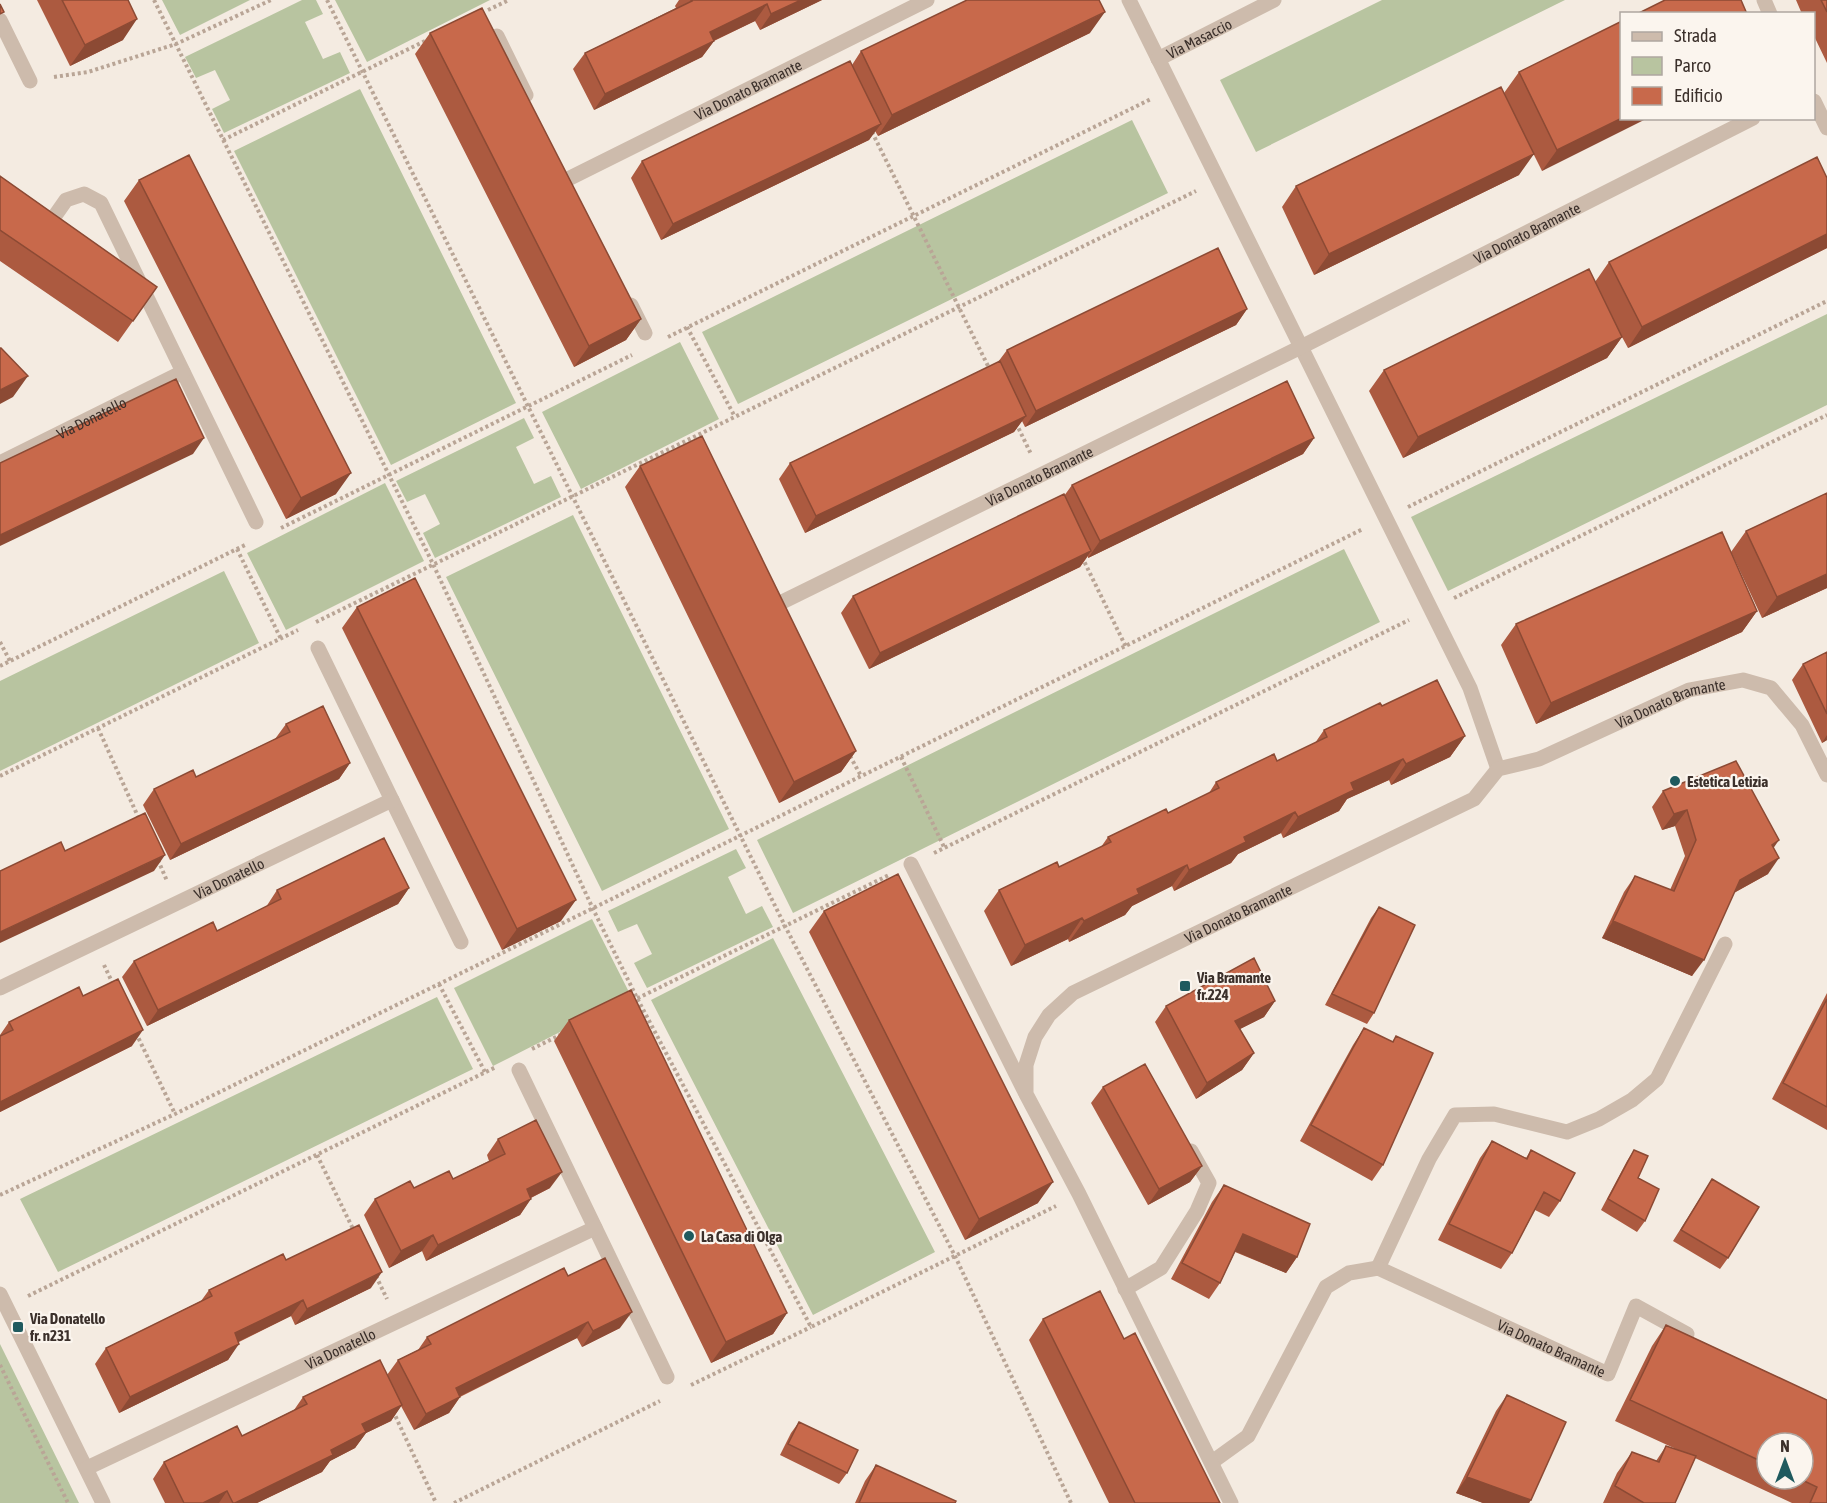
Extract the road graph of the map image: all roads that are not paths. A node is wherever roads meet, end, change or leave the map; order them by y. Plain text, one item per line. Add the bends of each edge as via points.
1 (927, 0) edge
2 (1129, 0) edge
3 (1274, 0) edge
4 (0, 20) edge
5 (497, 36) edge
6 (1158, 59) junction
7 (30, 81) road end
8 (1815, 103) edge
9 (532, 107) edge
10 (1749, 120) edge
11 (1827, 128) edge
12 (568, 179) edge
13 (43, 232) edge
14 (625, 292) edge
15 (645, 333) dead end
16 (1301, 347) junction
17 (183, 372) junction
18 (0, 463) edge
19 (256, 522) dead end
20 (778, 604) edge
21 (318, 648) dead end
22 (1498, 769) junction
23 (1827, 775) edge
24 (392, 800) junction
25 (911, 864) road end
26 (461, 942) dead end
27 (1725, 944) edge
28 (0, 988) edge
29 (519, 1070) dead end
30 (1026, 1094) junction
31 (1182, 1134) edge
32 (595, 1228) junction
33 (1378, 1268) junction
34 (1125, 1288) junction
35 (0, 1294) edge
36 (1687, 1334) edge
37 (668, 1377) dead end
38 (1212, 1462) junction
39 (87, 1467) junction
40 (103, 1503) edge
41 (1231, 1503) edge

1 - 12 street, Via Donato Bramante
2 - 6 street
3 - 6 street, Via Masaccio
4 - 7 street
5 - 9 street
6 - 16 street
8 - 11 street
10 - 16 street, Via Donato Bramante
13 - 17 street via 66,200 84,194 101,203
14 - 15 street
16 - 20 street, Via Donato Bramante
16 - 22 street via 1470,688
17 - 18 street, Via Donatello
17 - 19 street
21 - 24 street
22 - 23 street, Via Donato Bramante via 1539,759 1689,690 1743,680 1771,688 1802,726
22 - 30 street, Via Donato Bramante via 1474,799 1073,993 1049,1015 1035,1036 1026,1065
24 - 26 street
24 - 28 street, Via Donatello
25 - 30 street, Via Donato Bramante
27 - 33 street via 1657,1079 1632,1100 1567,1132 1494,1114 1455,1115 1429,1159
29 - 32 street
30 - 34 street, Via Donato Bramante
31 - 34 street via 1209,1182 1197,1211 1161,1268
32 - 37 street
32 - 39 street, Via Donatello
33 - 36 street, Via Donato Bramante via 1608,1374 1636,1306
33 - 38 street via 1349,1273 1326,1287 1248,1436
34 - 38 street, Via Donato Bramante
35 - 39 street
38 - 41 street, Via Donato Bramante
39 - 40 street

